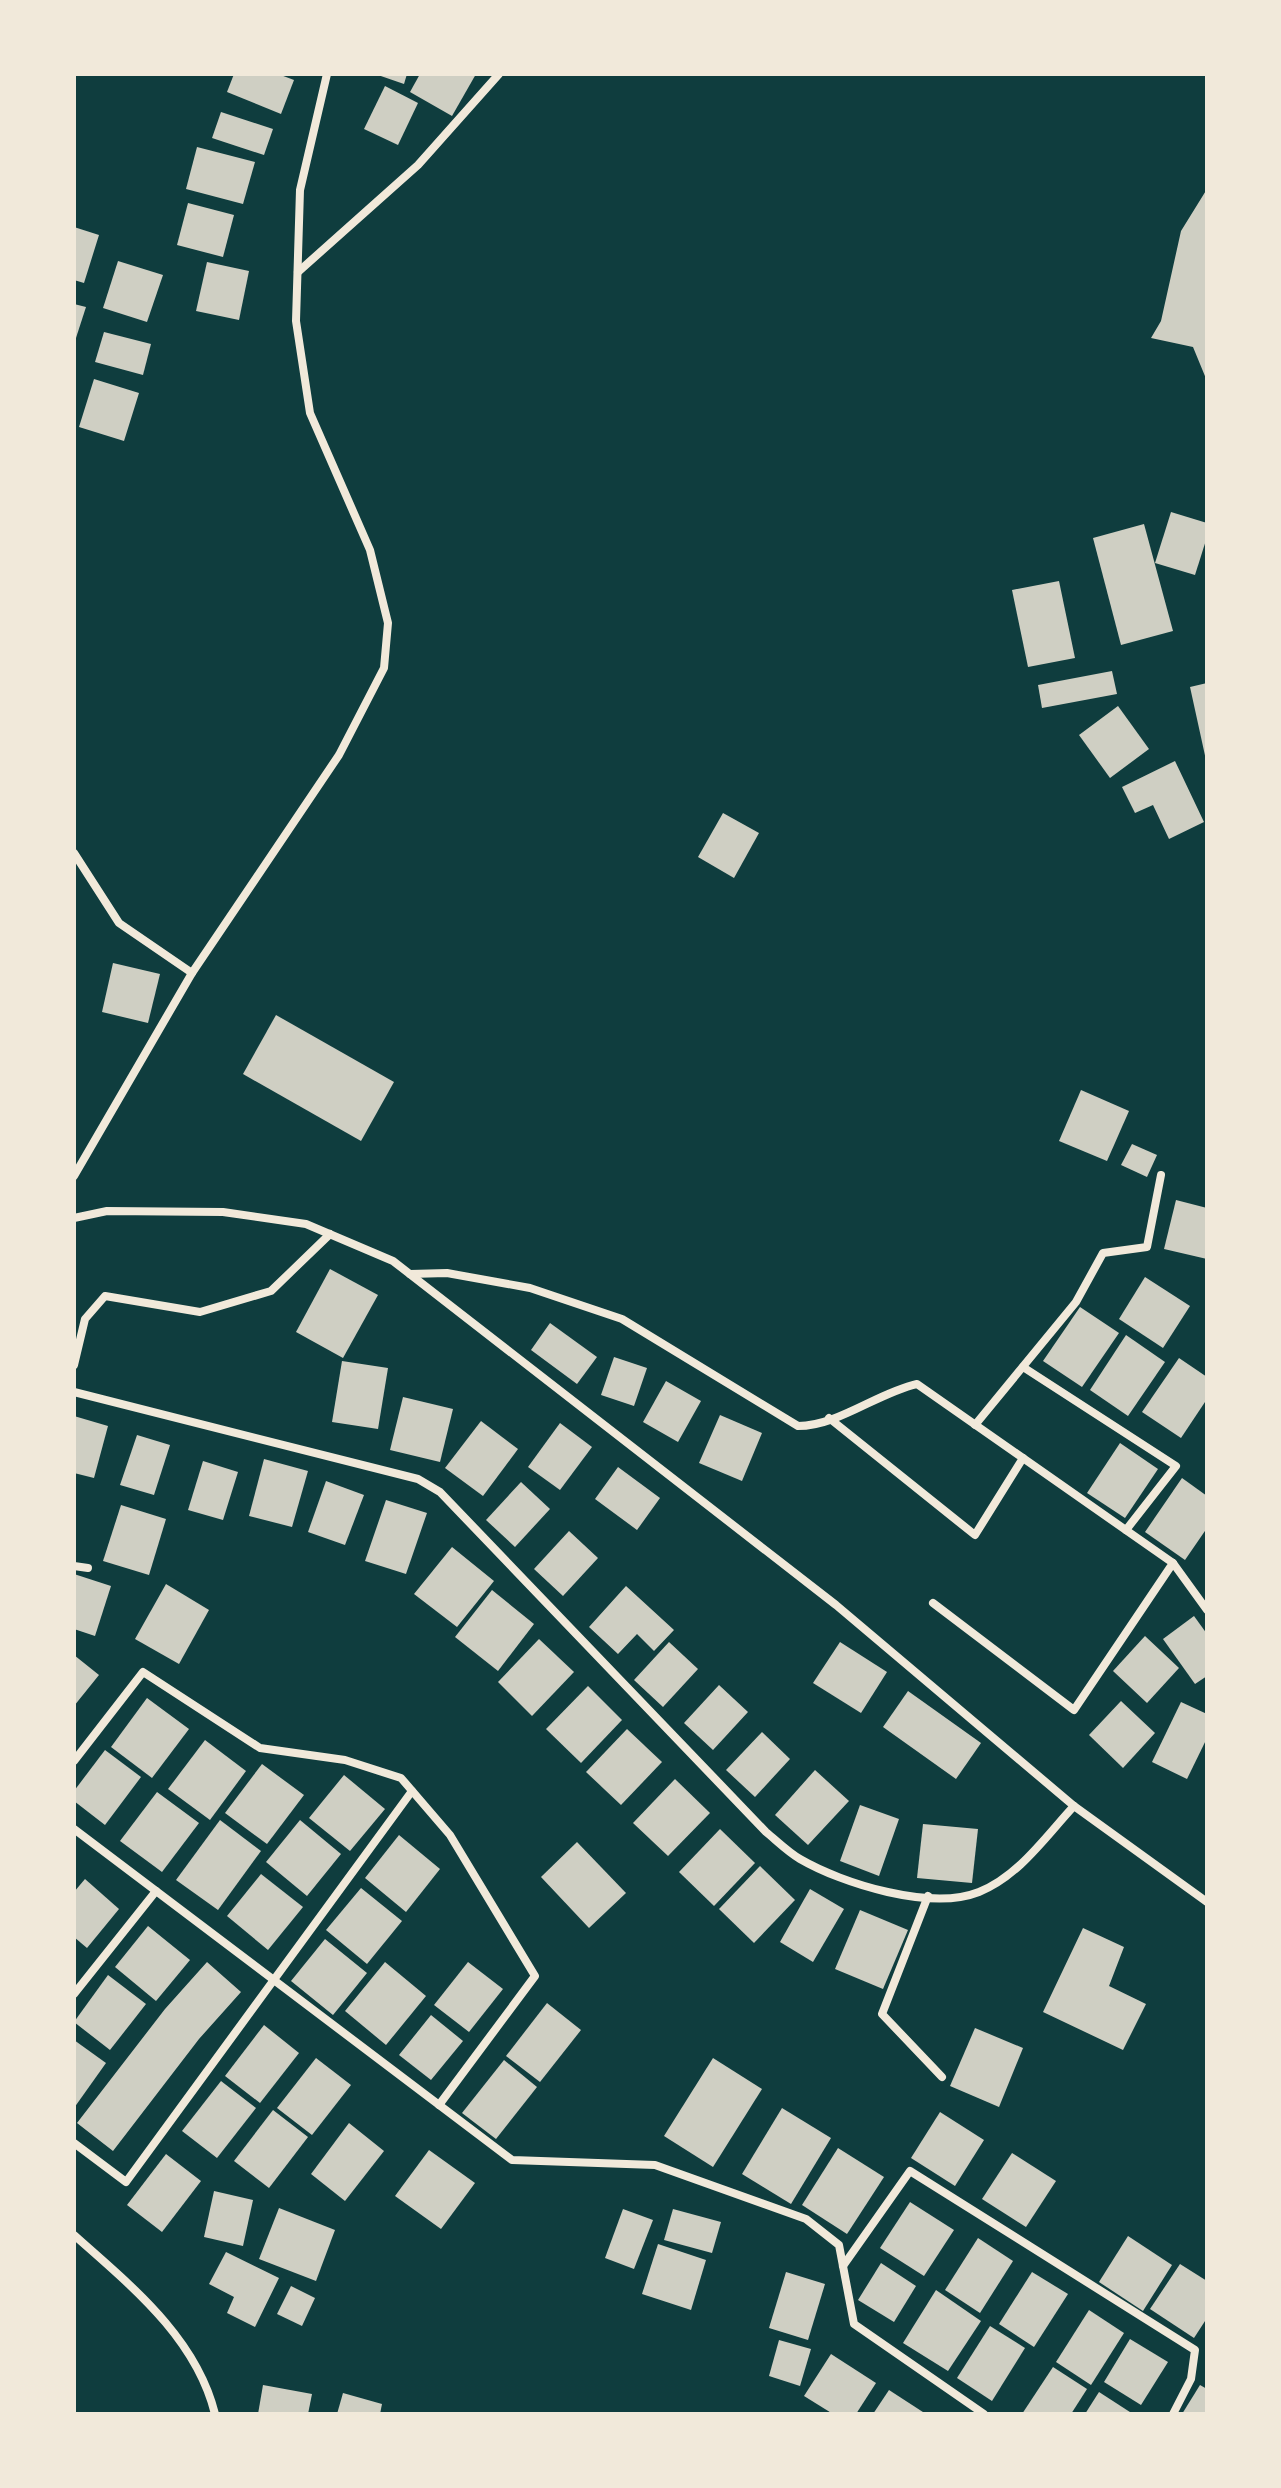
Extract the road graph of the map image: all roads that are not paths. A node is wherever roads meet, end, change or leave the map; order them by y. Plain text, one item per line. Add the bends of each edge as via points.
1 (327, 74) edge
2 (499, 74) edge
3 (298, 272) junction
4 (74, 853) edge
5 (192, 973) junction
6 (1161, 1175) dead end
7 (74, 1176) edge
8 (74, 1218) edge
9 (330, 1234) junction
10 (409, 1274) junction
11 (74, 1365) edge
12 (1023, 1367) junction
13 (74, 1392) edge
14 (829, 1418) junction
15 (975, 1425) junction
16 (1023, 1458) junction
17 (1126, 1530) junction
18 (1173, 1563) junction
19 (74, 1566) edge
20 (88, 1568) dead end
21 (933, 1603) dead end
22 (1207, 1610) edge
23 (74, 1761) edge
24 (412, 1791) junction
25 (1074, 1806) junction
26 (74, 1829) edge
27 (156, 1891) junction
28 (928, 1896) junction
29 (1207, 1902) edge
30 (275, 1981) junction
31 (74, 1994) edge
32 (942, 2077) dead end
33 (439, 2105) junction
34 (74, 2143) edge
35 (74, 2235) edge
36 (843, 2266) junction
37 (215, 2414) edge
38 (984, 2414) edge
39 (1173, 2414) edge

1 - 3 street via 300,190
2 - 3 street via 418,165
3 - 5 street via 296,321 310,413 370,550 388,623 384,668 339,755
4 - 5 street via 119,923
5 - 7 street
6 - 12 street via 1147,1247 1103,1253 1076,1302
8 - 9 street via 107,1211 223,1212 306,1224
9 - 10 street via 393,1261
9 - 11 street via 271,1291 200,1312 105,1296 85,1319
10 - 14 street via 447,1273 530,1288 622,1319 798,1426
10 - 25 street via 836,1605
12 - 15 street
12 - 17 street via 1176,1466
13 - 28 street via 418,1479 440,1492 766,1832 800,1859 863,1887
14 - 15 street via 917,1384
14 - 16 street via 975,1535
15 - 16 street
16 - 17 street
17 - 18 street
18 - 21 street via 1074,1710
18 - 22 street
19 - 20 street
23 - 24 street via 143,1672 260,1748 345,1760 401,1778
24 - 30 street
24 - 33 street via 450,1835 535,1976
25 - 28 street via 1015,1871 978,1892 946,1899
25 - 29 street
26 - 27 street
27 - 30 street
27 - 31 street
28 - 32 street via 882,2014
30 - 33 street
30 - 34 street via 126,2182
33 - 36 street via 512,2160 655,2165 806,2219 839,2245
35 - 37 street via 144,2298 176,2335 210,2393
36 - 38 street via 854,2324
36 - 39 street via 910,2171 1195,2350 1191,2379

